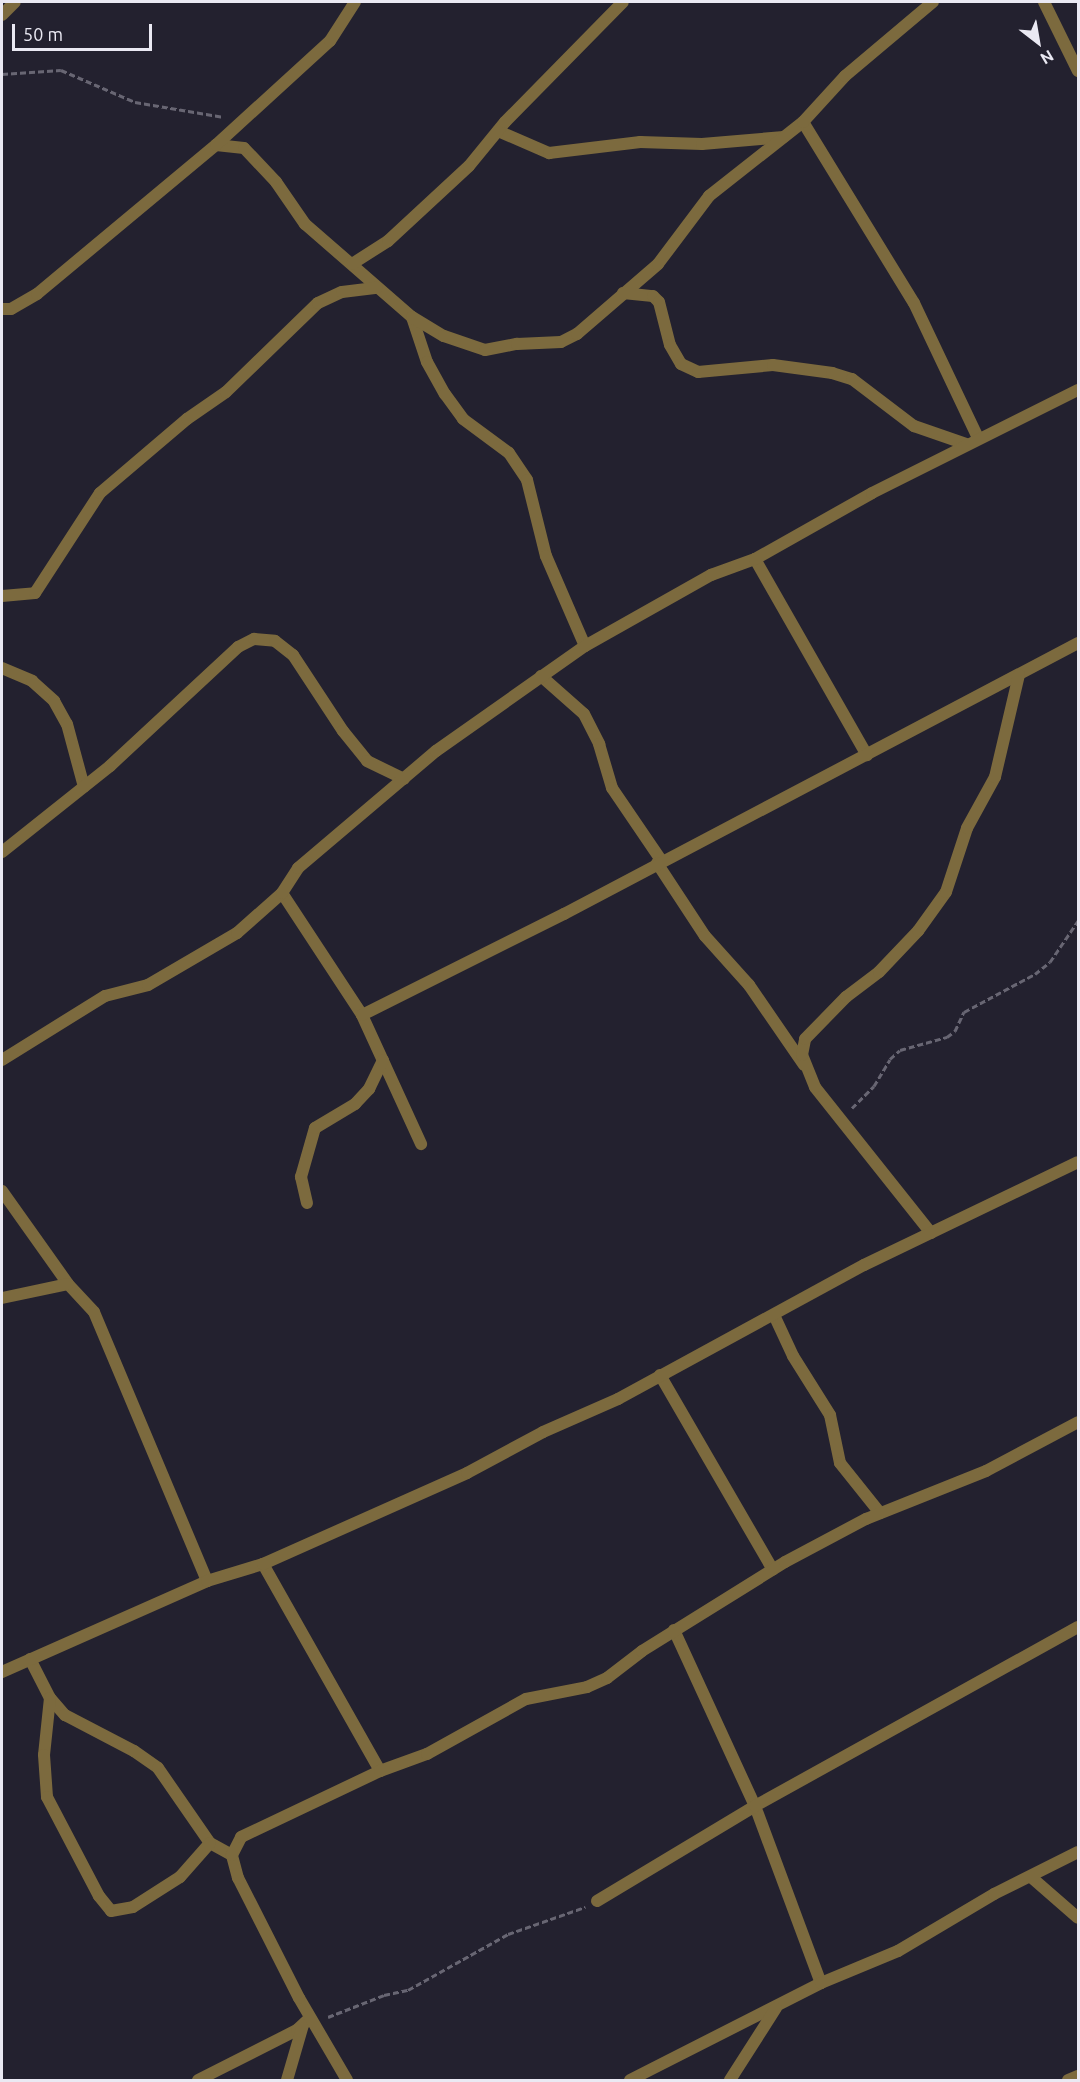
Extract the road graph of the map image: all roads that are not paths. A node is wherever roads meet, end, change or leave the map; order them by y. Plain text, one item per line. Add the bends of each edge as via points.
1 (15, 2) edge
2 (355, 2) edge
3 (623, 2) edge
4 (933, 2) edge
5 (1044, 2) edge
6 (2, 15) edge
7 (1078, 71) edge
8 (803, 122) junction
9 (498, 131) junction
10 (785, 136) junction
11 (216, 145) junction
12 (352, 264) junction
13 (376, 288) junction
14 (623, 293) junction
15 (2, 309) edge
16 (412, 317) junction
17 (1078, 390) edge
18 (978, 438) junction
19 (966, 444) junction
20 (755, 559) junction
21 (2, 596) edge
22 (1078, 643) edge
23 (585, 646) junction
24 (2, 668) edge
25 (1019, 675) junction
26 (541, 676) junction
27 (867, 755) junction
28 (404, 779) junction
29 (84, 787) junction
30 (2, 852) edge
31 (659, 861) junction
32 (282, 893) junction
33 (362, 1015) junction
34 (2, 1060) edge
35 (383, 1060) junction
36 (805, 1066) junction
37 (421, 1144) dead end
38 (1078, 1162) edge
39 (2, 1191) edge
40 (307, 1203) dead end
41 (931, 1233) junction
42 (68, 1284) junction
43 (2, 1298) edge
44 (774, 1315) junction
45 (660, 1376) junction
46 (1078, 1422) edge
47 (880, 1513) junction
48 (263, 1564) junction
49 (773, 1570) junction
50 (207, 1581) junction
51 (1078, 1628) edge
52 (674, 1630) junction
53 (30, 1659) junction
54 (2, 1672) edge
55 (50, 1698) junction
56 (380, 1771) junction
57 (755, 1806) junction
58 (210, 1843) junction
59 (1078, 1852) edge
60 (232, 1855) junction
61 (1031, 1876) junction
62 (597, 1901) road end
63 (1078, 1918) edge
64 (821, 1983) junction
65 (777, 2007) junction
66 (309, 2021) junction
67 (1078, 2076) edge
68 (198, 2080) edge
69 (287, 2080) edge
70 (347, 2080) edge
71 (630, 2080) edge
72 (730, 2080) edge
73 (1068, 2080) edge

1 - 6 street
2 - 11 street via 330,41
3 - 9 street
4 - 8 street via 853,68
5 - 7 street
8 - 10 street
8 - 18 street via 914,303
9 - 10 street via 549,153 640,142 702,144
9 - 12 street via 469,166 388,242
10 - 14 street via 709,196 658,264
11 - 12 street via 244,148 276,182 305,224
11 - 15 street via 37,294 11,309
12 - 13 street
13 - 16 street
13 - 21 street via 342,292 318,303 226,392 187,419 100,493 35,593
14 - 16 street via 577,334 561,342 517,344 498,350 485,350 444,336
14 - 19 street via 653,296 659,302 670,345 681,364 698,372 773,364 832,373 852,379 914,426
16 - 23 street via 427,362 445,394 463,419 509,453 527,480 546,556
17 - 18 street
18 - 19 street
19 - 20 street
20 - 23 street via 711,575
20 - 27 street
22 - 25 street
23 - 26 street
24 - 29 street via 32,681 54,700 67,724
25 - 27 street
25 - 36 street via 995,777 967,828 946,892 918,931 879,972 846,997 805,1039
26 - 28 street via 436,751
26 - 31 street via 584,714 599,744 612,788
27 - 31 street
28 - 29 street via 368,761 343,731 293,655 275,641 254,639 238,647
28 - 32 street via 298,868
29 - 30 street
31 - 33 street
31 - 36 street via 705,936 749,985
32 - 33 street
32 - 34 street via 237,933 148,985 105,996
33 - 35 street
35 - 37 street
35 - 40 street via 369,1089 355,1104 315,1128 301,1177
36 - 41 street via 815,1087
38 - 41 street
39 - 42 street
41 - 44 street
42 - 43 street
42 - 50 street via 94,1312
44 - 45 street
44 - 47 street via 793,1356 830,1415 840,1463
45 - 48 street via 467,1473
45 - 49 street
46 - 47 street via 986,1471
47 - 49 street
48 - 50 street
48 - 56 street
49 - 52 street
50 - 53 street
51 - 57 street
52 - 56 street via 607,1678 587,1687 526,1699 426,1754
52 - 57 street
53 - 54 street
53 - 55 street
55 - 58 street via 65,1715 158,1768
55 - 58 street via 44,1755 47,1797 99,1896 111,1911 133,1907 180,1877
56 - 60 street via 241,1837
57 - 62 street
57 - 64 street
58 - 60 street
59 - 61 street
60 - 66 street via 238,1878
61 - 63 street
61 - 64 street via 898,1952
64 - 65 street
65 - 71 street
65 - 72 street
66 - 68 street
66 - 69 street
66 - 70 street
67 - 73 street

